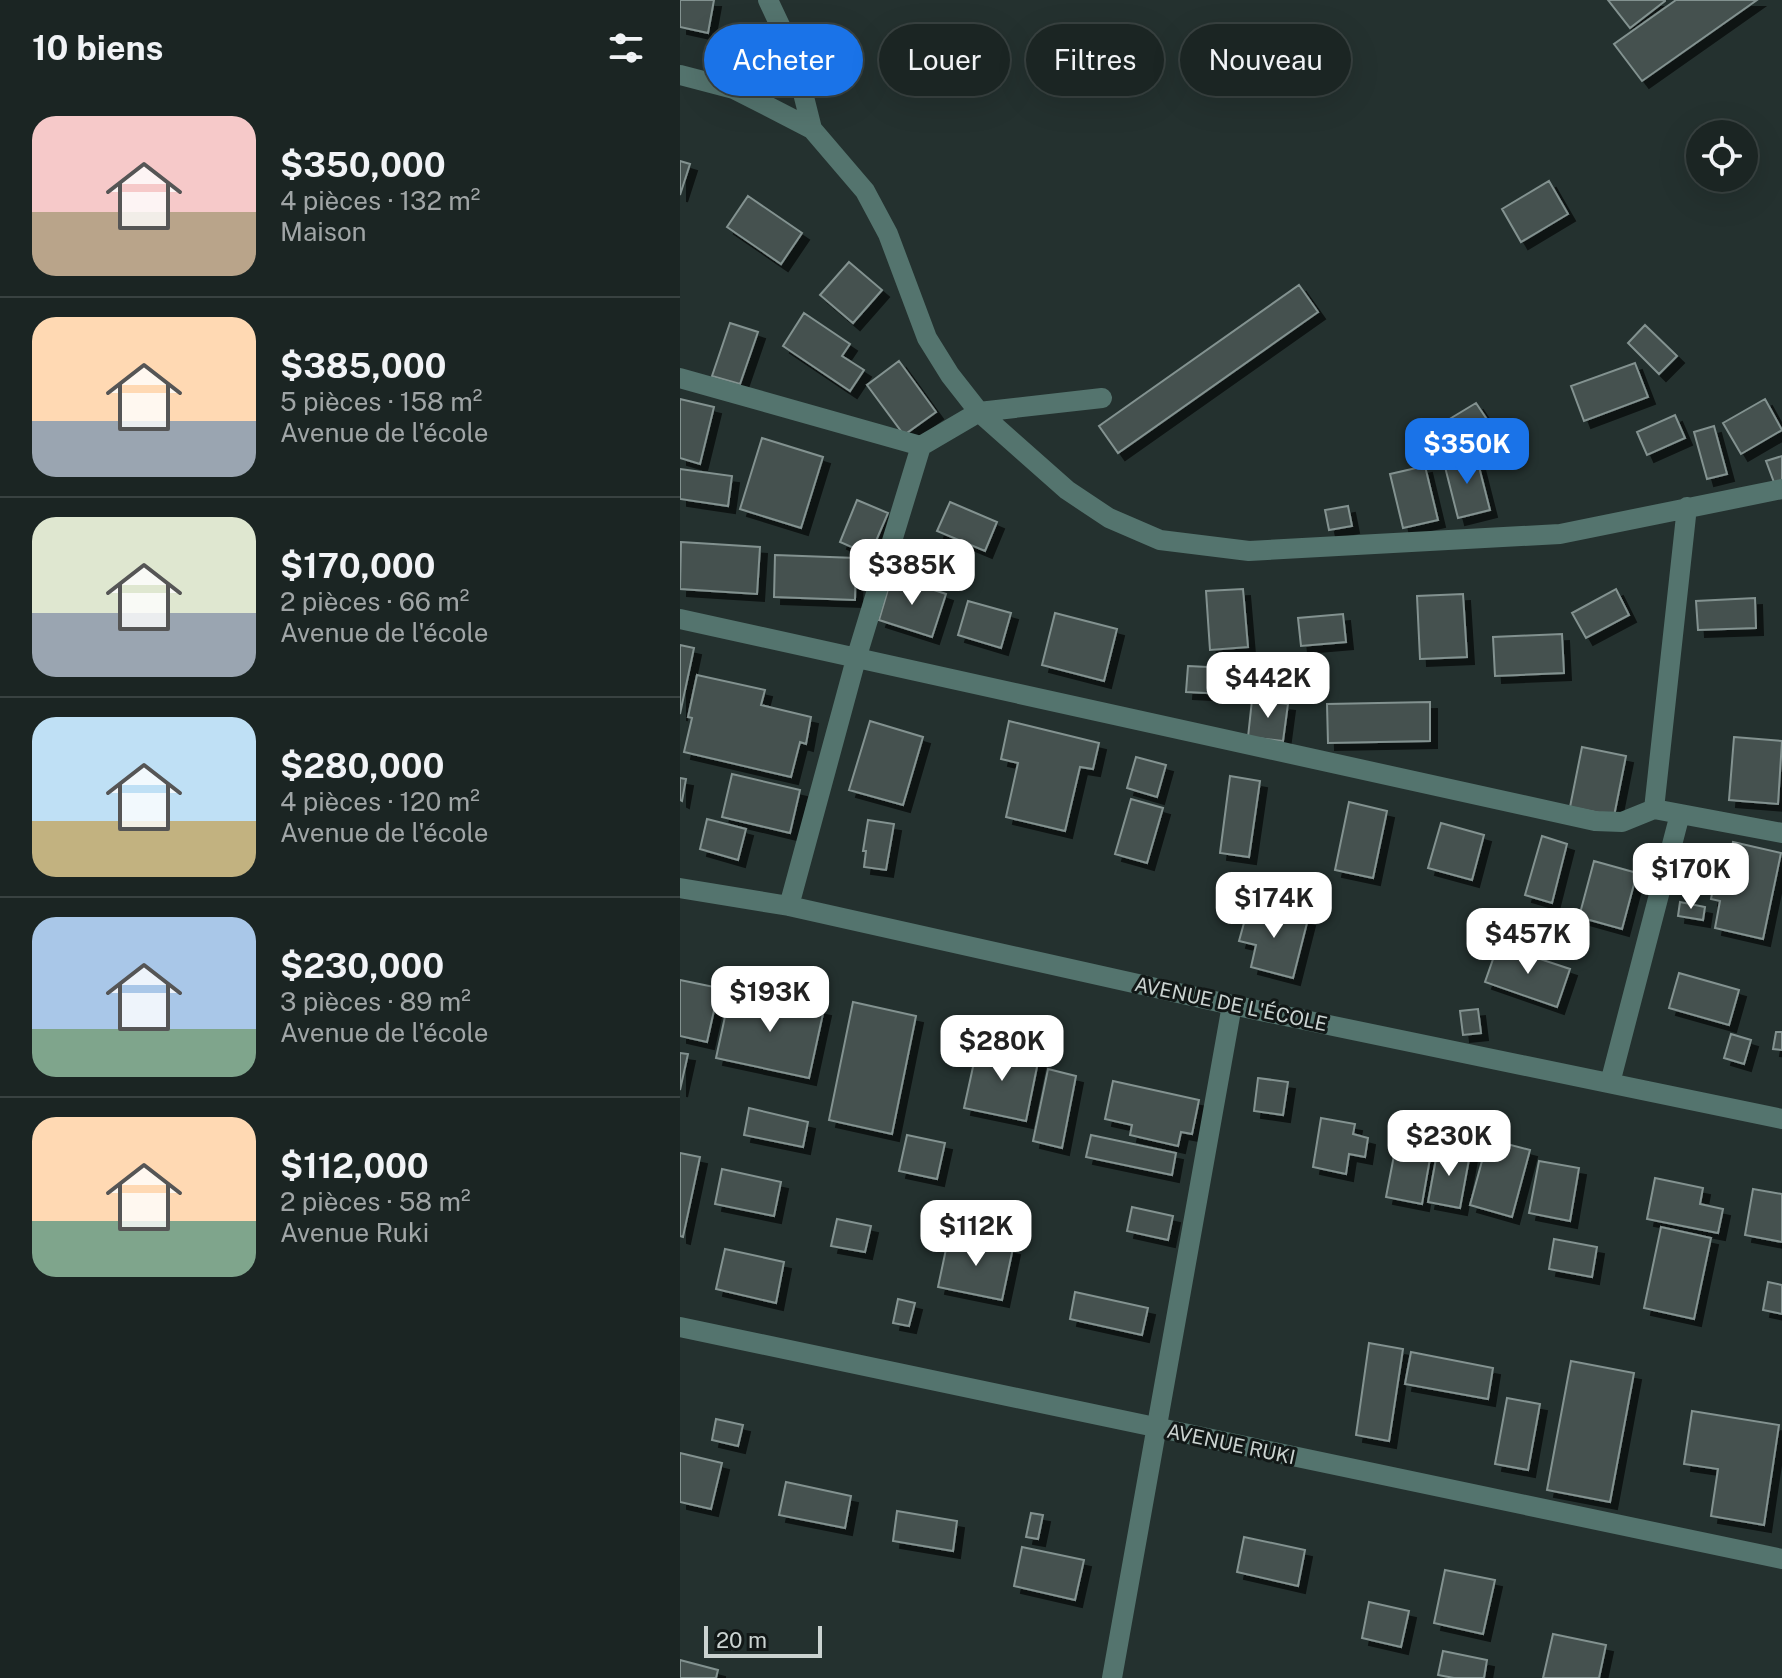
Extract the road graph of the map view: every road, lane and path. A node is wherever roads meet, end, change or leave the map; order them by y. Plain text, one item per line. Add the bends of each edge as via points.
1 (768, 0) edge
2 (680, 75) edge
3 (812, 129) junction
4 (680, 378) edge
5 (1102, 398) dead end
6 (979, 412) junction
7 (921, 446) junction
8 (1782, 489) edge
9 (1687, 507) junction
10 (680, 619) edge
11 (856, 659) junction
12 (1654, 809) junction
13 (1680, 814) junction
14 (1782, 833) edge
15 (680, 888) edge
16 (789, 906) junction
17 (1232, 1005) junction
18 (1610, 1083) junction
19 (1782, 1119) edge
20 (680, 1327) edge
21 (1158, 1429) junction
22 (1782, 1559) edge
23 (1112, 1678) edge

1 - 3 street via 793,53
2 - 3 street via 734,89
3 - 6 street via 865,191 888,234 927,338
4 - 7 street
5 - 6 street
6 - 7 street
6 - 9 street via 1067,490 1109,518 1160,540 1249,551 1560,534
7 - 11 street
8 - 9 street
9 - 12 street
10 - 11 street
11 - 12 street via 1595,821 1622,822
11 - 16 street
12 - 13 street
13 - 14 street
13 - 18 street
15 - 16 street, AVENUE DE L'ÉCOLE
16 - 17 street, AVENUE DE L'ÉCOLE
17 - 18 street, AVENUE DE L'ÉCOLE
17 - 21 street
18 - 19 street, AVENUE DE L'ÉCOLE
20 - 21 street, AVENUE RUKI
21 - 22 street, AVENUE RUKI
21 - 23 street

